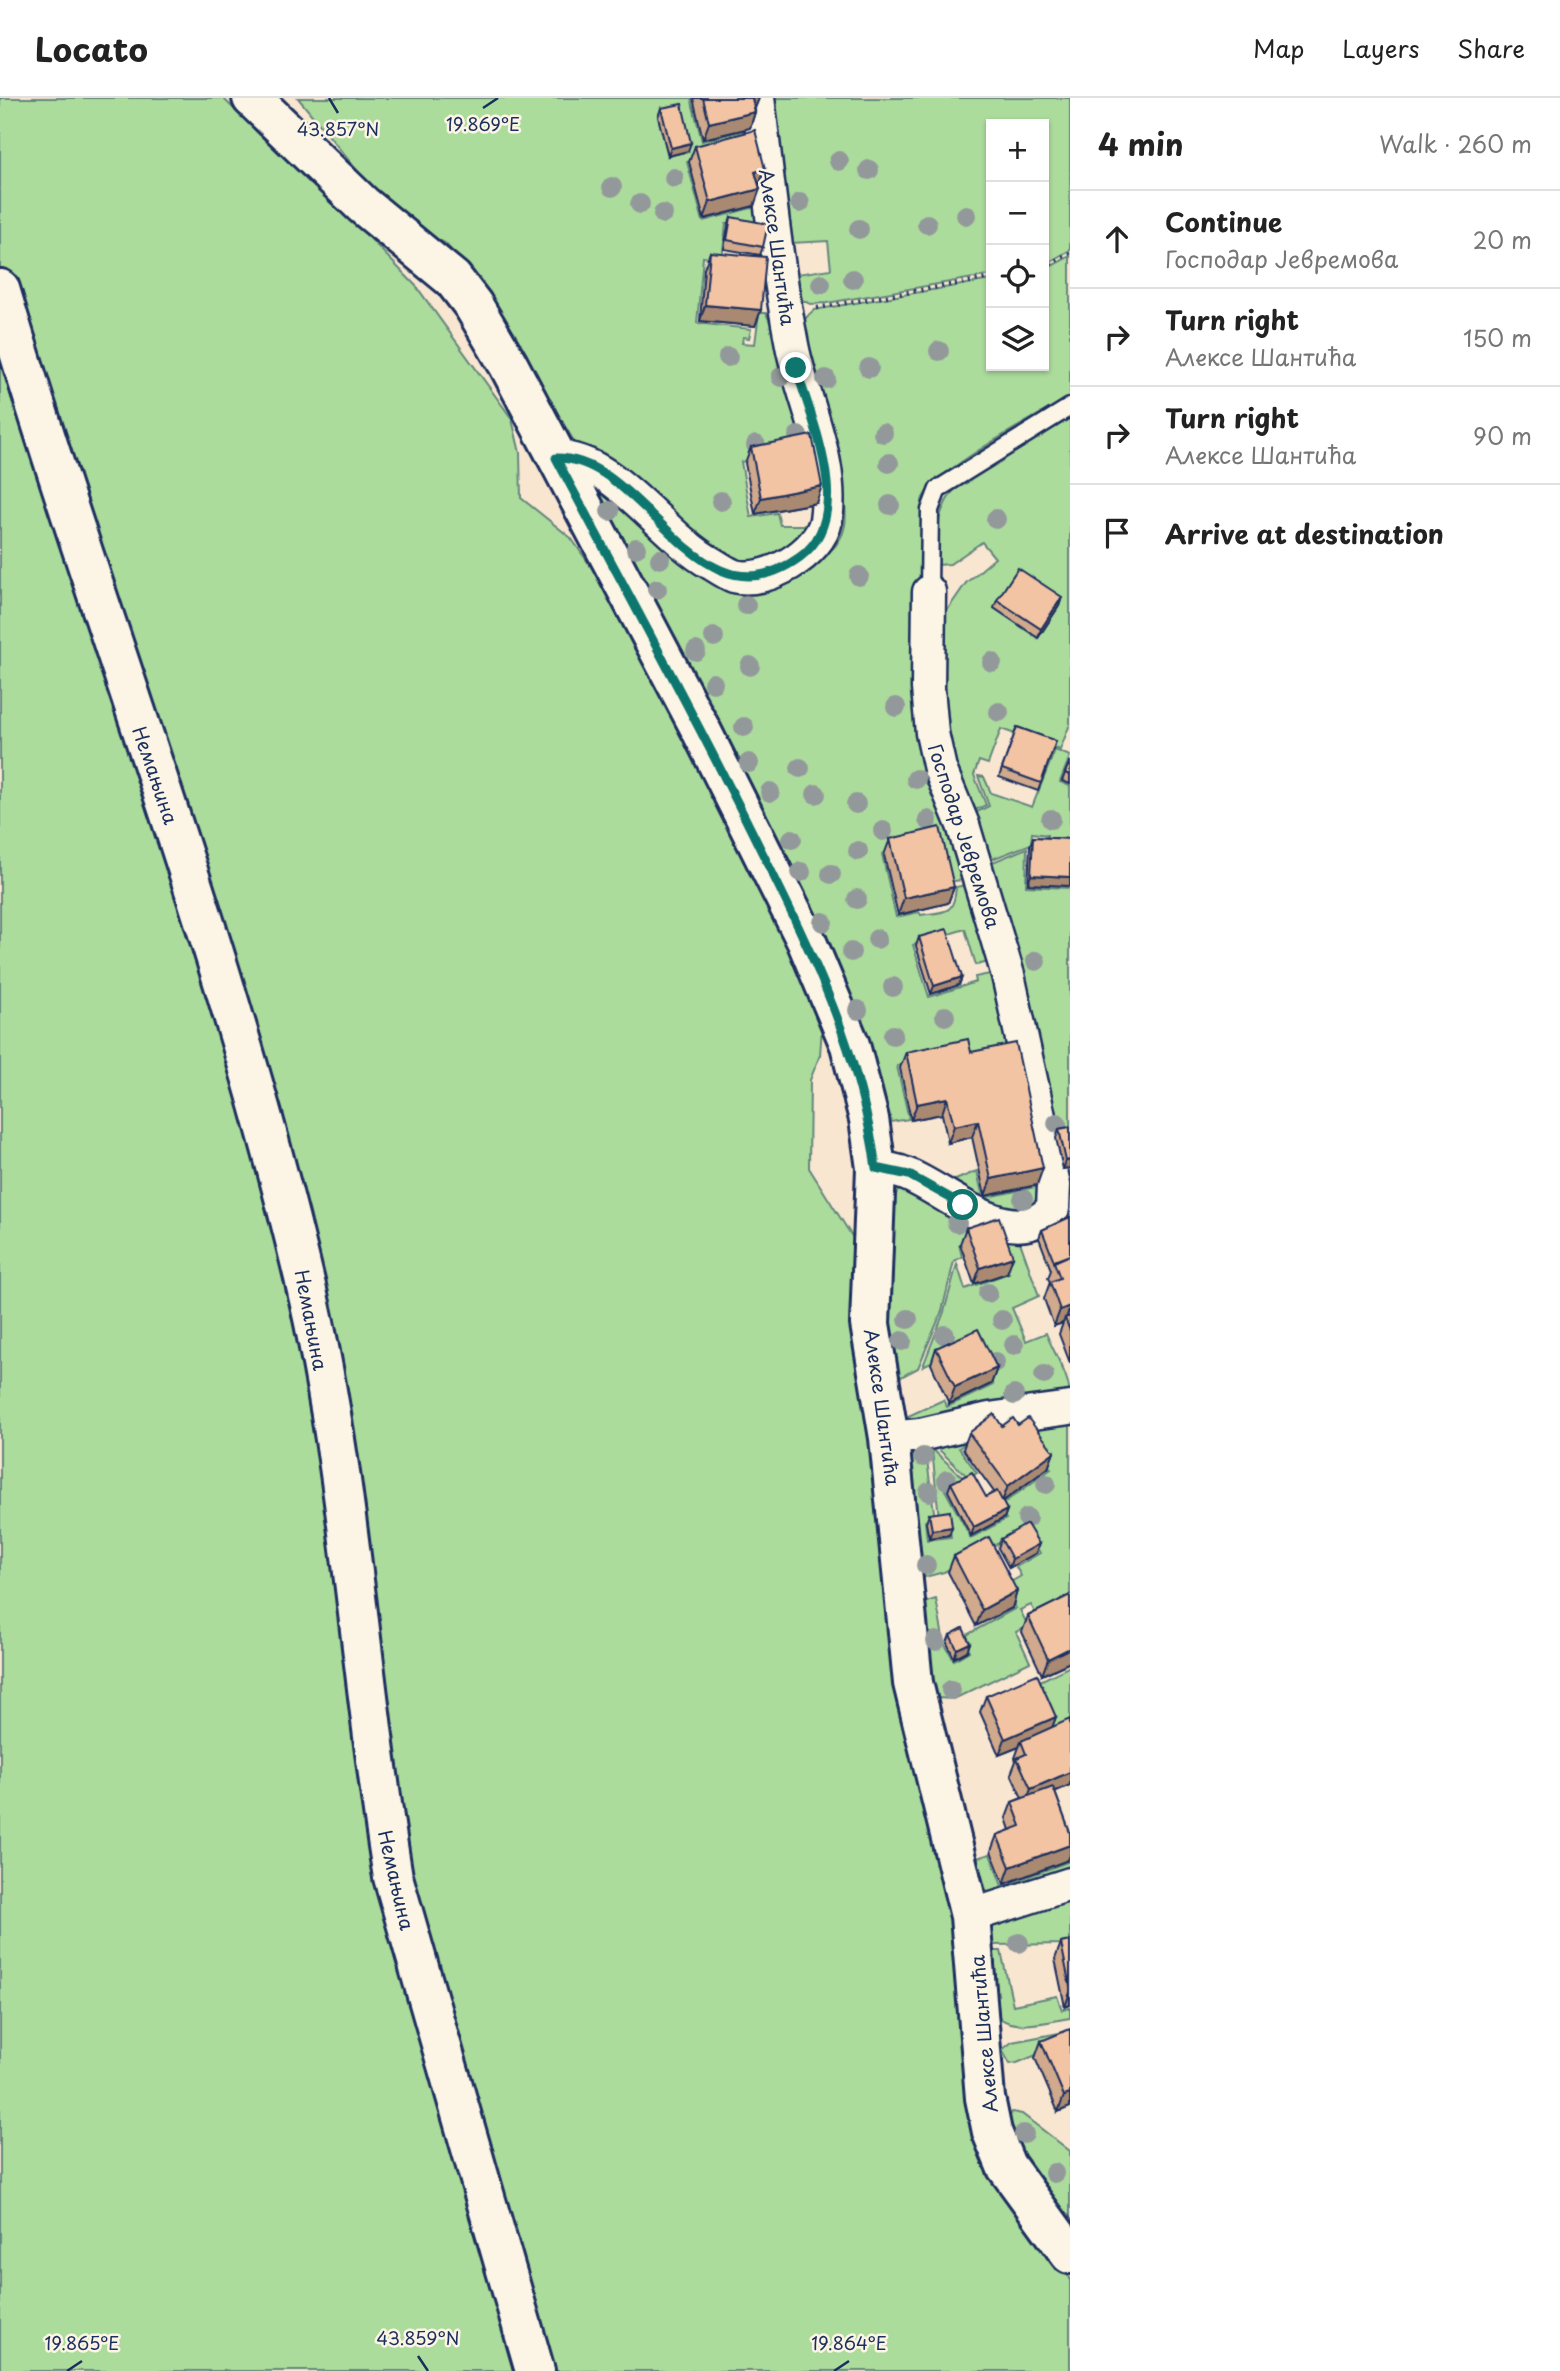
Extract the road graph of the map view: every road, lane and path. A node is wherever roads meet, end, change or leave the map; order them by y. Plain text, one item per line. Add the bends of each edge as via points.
1 (252, 98) edge
2 (758, 98) edge
3 (1070, 253) edge
4 (1049, 264) edge
5 (986, 279) edge
6 (0, 289) edge
7 (785, 312) junction
8 (1070, 407) edge
9 (556, 458) junction
10 (929, 592) joint
11 (876, 1168) junction
12 (1062, 1211) edge
13 (1070, 1408) edge
14 (890, 1438) junction
15 (1070, 1884) edge
16 (970, 1916) junction
17 (1070, 2254) edge
18 (535, 2371) edge

1 - 9 street, Алексе Шантића via 363,205 453,279 508,364
2 - 7 street, Алексе Шантића
3 - 4 path
5 - 7 path
6 - 18 street, Немањина via 74,531 185,859 284,1194 307,1288 345,1501 377,1782 393,1877
7 - 9 street, Алексе Шантића via 828,482 825,523 808,551 784,569 735,576 673,536 591,465 574,458
8 - 10 lane, Господар Јевремова via 938,489 930,510
9 - 11 street, Алексе Шантића via 806,940 850,1045
10 - 12 street, Господар Јевремова via 932,733 1008,975
11 - 12 street, Господар Јевремова via 909,1175 1007,1224 1034,1223
11 - 14 street, Алексе Шантића via 870,1324
13 - 14 street
14 - 16 street, Алексе Шантића via 913,1683
15 - 16 street
16 - 17 street, Алексе Шантића via 985,2098 992,2132 1006,2166

